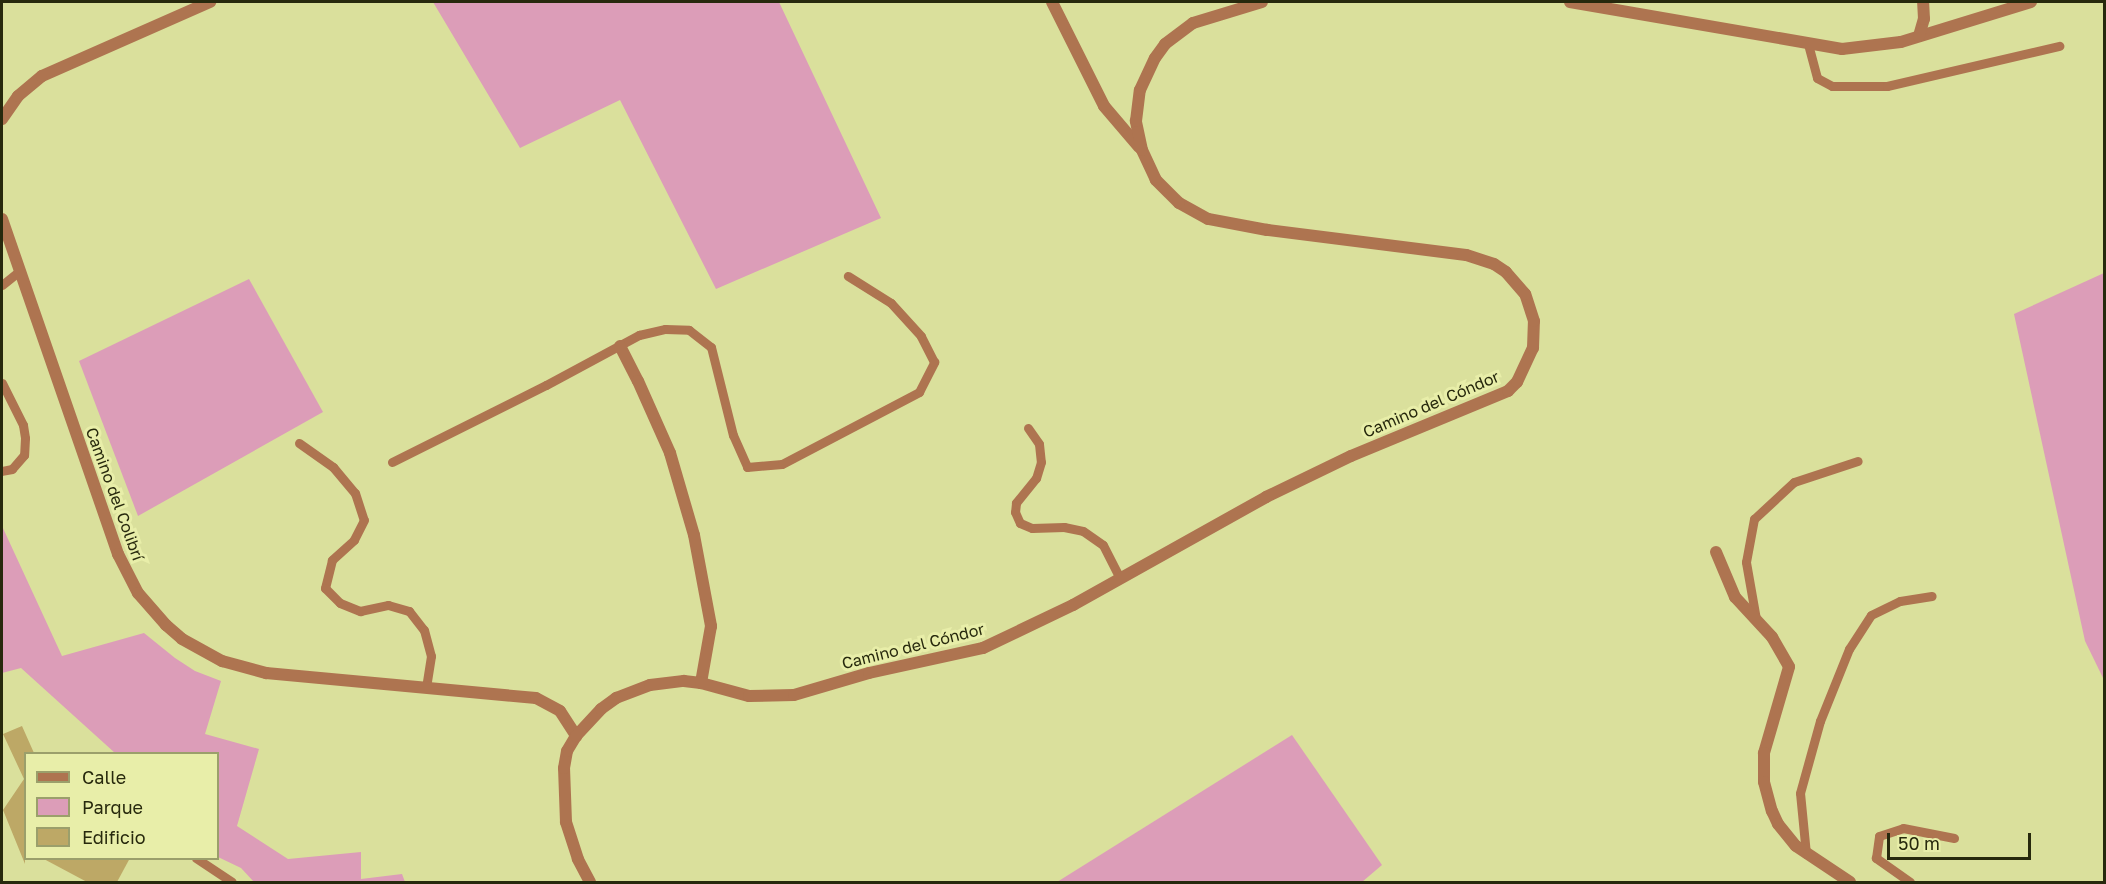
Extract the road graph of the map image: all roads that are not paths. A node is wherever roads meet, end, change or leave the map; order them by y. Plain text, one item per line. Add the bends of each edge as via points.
1 (210, 2) edge
2 (1052, 2) edge
3 (1262, 2) edge
4 (1570, 2) edge
5 (1923, 2) edge
6 (2031, 2) edge
7 (1919, 36) junction
8 (1808, 44) junction
9 (2059, 46) dead end
10 (2, 119) edge
11 (1142, 150) junction
12 (2, 219) edge
13 (19, 271) junction
14 (848, 276) dead end
15 (2, 285) edge
16 (620, 346) junction
17 (2, 382) edge
18 (1028, 428) dead end
19 (299, 443) dead end
20 (1858, 461) dead end
21 (392, 462) dead end
22 (2, 471) edge
23 (1716, 552) dead end
24 (1120, 579) junction
25 (1932, 596) dead end
26 (1756, 619) junction
27 (701, 683) junction
28 (426, 688) junction
29 (576, 736) junction
30 (1954, 838) dead end
31 (1806, 854) junction
32 (199, 860) edge
33 (232, 882) edge
34 (590, 882) edge
35 (1850, 882) edge
36 (1910, 882) edge

1 - 10 street via 42,76 18,96
2 - 11 street via 1104,105
3 - 11 street, Camino del Cóndor via 1193,23 1165,44 1140,90 1136,121
4 - 8 street
5 - 7 street
6 - 7 street
7 - 8 street via 1862,48
8 - 9 lane via 1817,78 1832,86 1887,86
11 - 24 street, Camino del Cóndor via 1167,193 1208,219 1466,255 1494,264 1525,294 1535,336 1524,372 1508,391 1351,456 1266,497
12 - 13 street, Camino del Colibrí
13 - 15 lane
13 - 28 street, Camino del Colibrí via 118,554 138,593 158,618 202,652 244,669
14 - 16 lane via 891,303 921,336 934,362 919,392 782,464 747,467 733,435 711,347 689,330 664,329 639,335
16 - 21 lane
16 - 27 street via 670,453 694,535 711,626
17 - 22 lane via 23,425 25,438 24,455 12,469
18 - 24 lane via 1039,444 1041,462 1036,478 1016,503 1020,523 1032,528 1072,528 1094,537 1103,545
19 - 28 lane via 333,467 356,493 364,520 354,540 332,561 325,588 340,603 360,611 388,605 408,610 424,630 431,656
20 - 26 lane via 1794,482 1754,519 1746,562
23 - 26 street via 1735,597
24 - 27 street, Camino del Cóndor via 983,648 869,673 794,695 749,696
25 - 31 lane via 1900,601 1872,615 1848,649 1820,720 1800,793
26 - 31 street via 1783,652 1789,668 1764,753 1767,797 1778,824
27 - 29 street, Camino del Cóndor via 667,682 633,690 601,709
28 - 29 street, Camino del Colibrí via 536,698 560,711
29 - 34 street, Camino del Cóndor via 567,751 563,804 571,841
30 - 36 lane via 1903,828 1879,836 1876,858
31 - 35 street
32 - 33 lane

